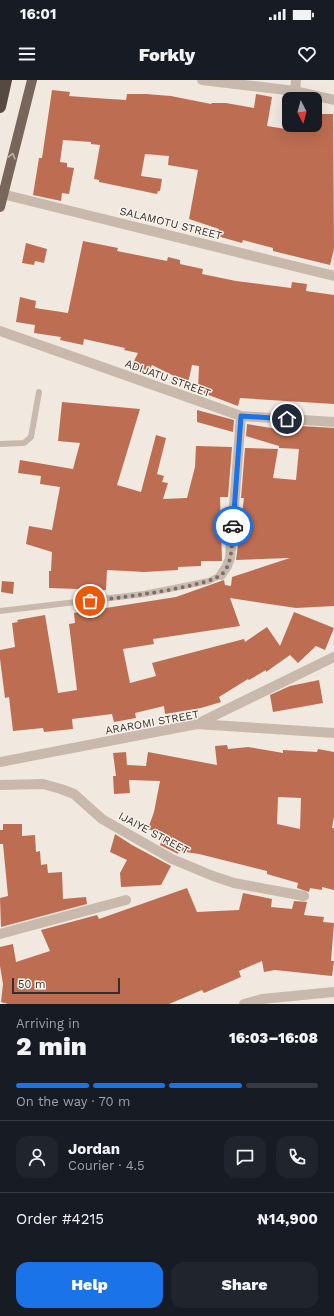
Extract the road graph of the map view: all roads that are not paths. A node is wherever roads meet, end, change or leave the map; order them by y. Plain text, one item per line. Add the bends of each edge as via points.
1 (6, 80) edge
2 (32, 80) edge
3 (202, 80) edge
4 (296, 80) edge
5 (295, 91) junction
6 (334, 100) edge
7 (0, 107) edge
8 (2, 194) junction
9 (0, 207) edge
10 (334, 276) edge
11 (0, 331) edge
12 (39, 392) dead end
13 (241, 416) junction
14 (334, 422) edge
15 (0, 444) edge
16 (221, 575) joint
17 (0, 611) edge
18 (334, 657) edge
19 (198, 724) junction
20 (334, 733) edge
21 (0, 762) edge
22 (0, 785) edge
23 (304, 896) dead end
24 (126, 900) dead end
25 (0, 934) edge
26 (334, 992) edge
27 (244, 1004) edge

1 - 7 highway
8 -> 2 main road
3 - 5 street
4 - 5 street
5 - 6 street
8 - 9 main road
8 - 10 street, SALAMOTU STREET
11 - 13 street, ADIJATU STREET
12 - 15 lane via 31,437 24,443
13 - 14 street, ADIJATU STREET
13 - 16 street via 230,558
16 - 17 lane via 209,581 144,594
18 - 19 street
19 - 20 street, ARAROMI STREET
19 - 21 street, ARAROMI STREET
22 - 23 street, IJAIYE STREET via 43,784 61,789 74,794 102,819 179,862 234,884
24 - 25 street
26 - 27 street via 262,999

